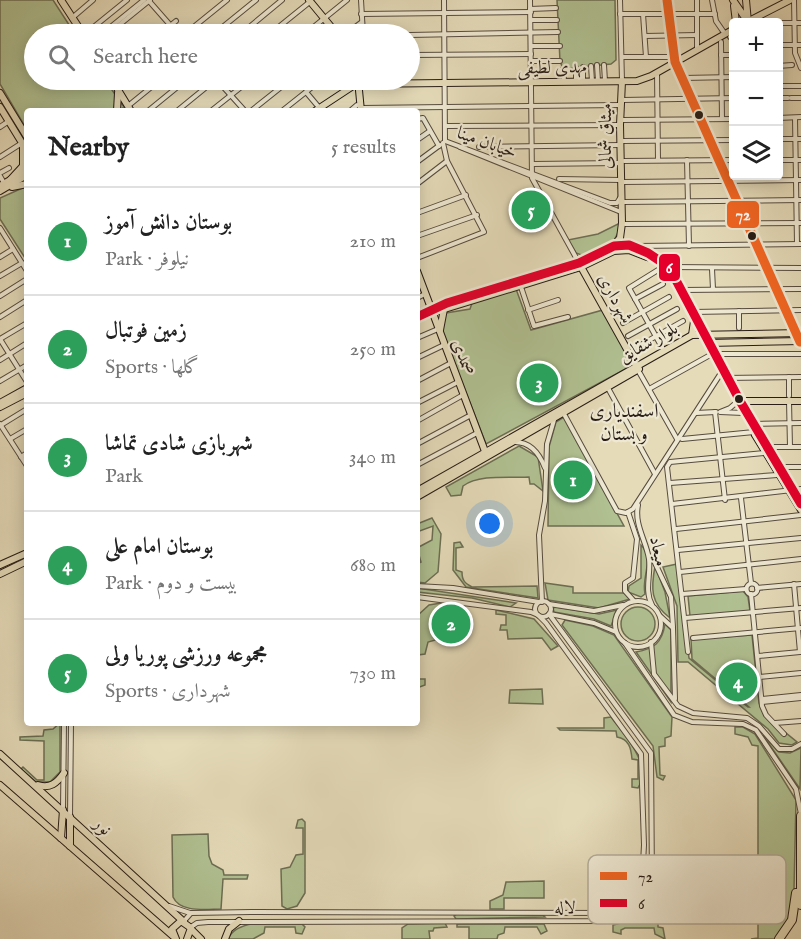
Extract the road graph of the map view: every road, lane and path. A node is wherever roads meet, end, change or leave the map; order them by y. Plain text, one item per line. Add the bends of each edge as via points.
1 (61, 0) edge
2 (93, 0) edge
3 (127, 0) edge
4 (144, 0) edge
5 (150, 0) edge
6 (227, 0) edge
7 (256, 0) edge
8 (282, 0) edge
9 (310, 0) edge
10 (347, 0) edge
11 (361, 0) edge
12 (444, 0) edge
13 (530, 0) edge
14 (620, 0) edge
15 (667, 0) edge
16 (697, 0) edge
17 (712, 0) edge
18 (746, 0) edge
19 (792, 0) edge
20 (733, 1) edge
21 (556, 8) dead end
22 (531, 10) junction
23 (746, 11) junction
24 (444, 13) junction
25 (361, 14) junction
26 (620, 14) junction
27 (644, 14) junction
28 (669, 14) junction
29 (697, 14) junction
30 (715, 14) junction
31 (763, 14) junction
32 (72, 18) junction
33 (324, 18) junction
34 (735, 18) edge
35 (745, 18) edge
36 (747, 18) edge
37 (756, 18) edge
38 (531, 20) junction
39 (557, 20) dead end
40 (176, 21) dead end
41 (362, 22) joint
42 (783, 23) edge
43 (76, 24) edge
44 (97, 24) edge
45 (114, 24) edge
46 (120, 24) edge
47 (169, 24) edge
48 (173, 24) edge
49 (197, 24) edge
50 (226, 24) edge
51 (253, 24) edge
52 (282, 24) edge
53 (316, 24) edge
54 (329, 24) edge
55 (359, 24) edge
56 (795, 24) junction
57 (801, 24) edge
58 (558, 32) dead end
59 (531, 33) junction
60 (444, 34) junction
61 (420, 35) edge
62 (697, 35) junction
63 (729, 35) edge
64 (645, 36) junction
65 (672, 36) junction
66 (729, 38) edge
67 (721, 42) dead end
68 (783, 45) edge
69 (795, 45) junction
70 (801, 45) edge
71 (531, 46) junction
72 (560, 46) dead end
73 (697, 48) junction
74 (445, 54) junction
75 (531, 54) junction
76 (420, 55) edge
77 (721, 55) junction
78 (729, 55) edge
79 (622, 57) junction
80 (646, 57) junction
81 (675, 59) junction
82 (799, 59) edge
83 (531, 61) junction
84 (560, 61) dead end
85 (604, 65) dead end
86 (792, 65) dead end
87 (591, 66) dead end
88 (597, 66) dead end
89 (783, 66) edge
90 (583, 67) dead end
91 (576, 68) dead end
92 (801, 68) edge
93 (563, 69) dead end
94 (657, 73) junction
95 (721, 77) junction
96 (729, 77) edge
97 (683, 78) junction
98 (564, 81) junction
99 (580, 81) junction
100 (598, 81) junction
101 (622, 81) junction
102 (531, 82) junction
103 (420, 83) edge
104 (445, 83) junction
105 (783, 86) edge
106 (801, 86) edge
107 (118, 90) joint
108 (149, 90) edge
109 (174, 90) edge
110 (203, 90) edge
111 (226, 90) edge
112 (237, 90) edge
113 (277, 90) edge
114 (308, 90) edge
115 (346, 90) edge
116 (358, 90) edge
117 (306, 92) junction
118 (0, 93) edge
119 (231, 95) junction
120 (691, 98) junction
121 (722, 98) junction
122 (729, 98) edge
123 (783, 98) edge
124 (801, 98) edge
125 (658, 99) junction
126 (622, 102) junction
127 (445, 106) junction
128 (532, 106) junction
129 (117, 108) edge
130 (128, 108) edge
131 (130, 108) edge
132 (152, 108) edge
133 (181, 108) edge
134 (215, 108) edge
135 (242, 108) edge
136 (255, 108) edge
137 (286, 108) edge
138 (318, 108) edge
139 (322, 108) edge
140 (359, 108) edge
141 (388, 108) edge
142 (1, 110) edge
143 (801, 117) edge
144 (729, 118) edge
145 (783, 118) edge
146 (795, 118) junction
147 (420, 119) edge
148 (700, 119) junction
149 (722, 119) junction
150 (658, 120) junction
151 (9, 122) junction
152 (621, 122) junction
153 (445, 126) junction
154 (532, 126) junction
155 (0, 127) edge
156 (430, 131) junction
157 (24, 135) edge
158 (24, 136) edge
159 (420, 138) edge
160 (24, 139) edge
161 (709, 139) junction
162 (783, 139) edge
163 (795, 139) junction
164 (801, 139) edge
165 (658, 140) junction
166 (729, 140) edge
167 (444, 142) junction
168 (621, 143) junction
169 (479, 147) dead end
170 (532, 147) junction
171 (0, 157) edge
172 (24, 157) edge
173 (420, 160) edge
174 (658, 160) junction
175 (687, 160) junction
176 (729, 160) edge
177 (798, 160) edge
178 (447, 161) junction
179 (718, 161) junction
180 (622, 162) junction
181 (533, 164) junction
182 (9, 168) dead end
183 (24, 172) edge
184 (0, 175) edge
185 (533, 176) junction
186 (24, 177) edge
187 (11, 179) junction
188 (559, 179) dead end
189 (727, 180) junction
190 (798, 180) edge
191 (622, 181) junction
192 (687, 181) junction
193 (420, 182) edge
194 (24, 184) edge
195 (2, 188) edge
196 (466, 195) junction
197 (623, 199) junction
198 (799, 200) edge
199 (737, 202) junction
200 (688, 203) junction
201 (420, 212) edge
202 (623, 212) junction
203 (477, 215) junction
204 (799, 223) edge
205 (625, 224) junction
206 (688, 225) junction
207 (747, 225) junction
208 (0, 228) edge
209 (2, 234) edge
210 (420, 235) edge
211 (799, 244) edge
212 (614, 246) junction
213 (689, 246) junction
214 (757, 246) junction
215 (629, 247) junction
216 (13, 249) junction
217 (574, 254) junction
218 (0, 257) edge
219 (420, 257) edge
220 (588, 258) junction
221 (22, 263) junction
222 (580, 265) junction
223 (24, 266) edge
224 (669, 267) junction
225 (767, 268) junction
226 (801, 268) edge
227 (712, 269) junction
228 (658, 270) dead end
229 (0, 276) edge
230 (420, 279) edge
231 (24, 281) edge
232 (519, 283) junction
233 (663, 284) dead end
234 (713, 289) junction
235 (777, 289) junction
236 (801, 289) edge
237 (681, 290) junction
238 (425, 293) junction
239 (0, 296) edge
240 (420, 296) edge
241 (669, 297) dead end
242 (635, 299) junction
243 (558, 300) dead end
244 (24, 302) edge
245 (444, 307) junction
246 (677, 309) dead end
247 (528, 310) junction
248 (786, 310) junction
249 (801, 310) edge
250 (642, 311) junction
251 (739, 311) junction
252 (432, 312) junction
253 (693, 312) junction
254 (420, 316) edge
255 (0, 317) edge
256 (568, 317) dead end
257 (683, 321) dead end
258 (694, 321) junction
259 (623, 323) dead end
260 (650, 324) junction
261 (24, 325) edge
262 (739, 328) dead end
263 (439, 331) junction
264 (692, 335) junction
265 (628, 336) dead end
266 (420, 337) edge
267 (656, 337) junction
268 (705, 338) junction
269 (800, 338) edge
270 (0, 339) edge
271 (24, 345) edge
272 (444, 345) junction
273 (637, 347) dead end
274 (664, 351) junction
275 (9, 354) junction
276 (714, 354) junction
277 (801, 354) edge
278 (420, 357) edge
279 (0, 360) edge
280 (451, 363) junction
281 (24, 367) edge
282 (637, 367) junction
283 (19, 370) junction
284 (724, 376) junction
285 (789, 377) junction
286 (801, 377) edge
287 (24, 378) edge
288 (420, 379) edge
289 (0, 381) edge
290 (458, 382) junction
291 (608, 388) junction
292 (24, 390) edge
293 (599, 390) junction
294 (649, 390) junction
295 (24, 395) edge
296 (463, 395) junction
297 (589, 396) junction
298 (789, 398) junction
299 (801, 400) edge
300 (420, 401) edge
301 (740, 402) junction
302 (0, 403) edge
303 (0, 408) edge
304 (24, 411) edge
305 (732, 411) junction
306 (718, 412) junction
307 (695, 413) junction
308 (743, 413) junction
309 (564, 414) junction
310 (471, 415) junction
311 (420, 419) edge
312 (554, 420) junction
313 (790, 423) junction
314 (801, 423) edge
315 (753, 424) junction
316 (0, 425) edge
317 (24, 431) edge
318 (754, 432) junction
319 (477, 433) junction
320 (718, 435) junction
321 (10, 439) junction
322 (679, 439) junction
323 (420, 442) edge
324 (515, 442) junction
325 (481, 443) junction
326 (499, 445) junction
327 (790, 447) junction
328 (801, 447) edge
329 (766, 450) junction
330 (24, 455) edge
331 (486, 455) junction
332 (21, 457) junction
333 (720, 457) junction
334 (24, 462) edge
335 (420, 463) edge
336 (801, 467) edge
337 (545, 469) junction
338 (778, 471) junction
339 (656, 474) junction
340 (722, 479) junction
341 (670, 483) junction
342 (420, 489) edge
343 (801, 489) edge
344 (790, 491) junction
345 (420, 495) edge
346 (741, 498) junction
347 (640, 499) junction
348 (724, 500) junction
349 (672, 504) junction
350 (801, 504) edge
351 (801, 510) edge
352 (631, 511) junction
353 (801, 515) edge
354 (744, 521) junction
355 (676, 529) junction
356 (642, 537) junction
357 (801, 538) edge
358 (637, 540) junction
359 (746, 543) junction
360 (678, 550) junction
361 (24, 554) edge
362 (801, 559) edge
363 (24, 562) edge
364 (655, 563) dead end
365 (0, 565) edge
366 (748, 565) junction
367 (680, 572) junction
368 (0, 574) edge
369 (751, 583) junction
370 (794, 584) junction
371 (801, 584) edge
372 (420, 586) edge
373 (757, 588) junction
374 (746, 589) junction
375 (682, 594) junction
376 (751, 594) junction
377 (420, 597) edge
378 (516, 598) junction
379 (540, 602) junction
380 (635, 602) junction
381 (549, 604) junction
382 (627, 604) junction
383 (654, 608) junction
384 (799, 608) edge
385 (512, 609) junction
386 (658, 613) junction
387 (753, 613) junction
388 (549, 614) junction
389 (538, 615) junction
390 (564, 617) junction
391 (685, 618) junction
392 (558, 627) junction
393 (673, 628) junction
394 (800, 628) edge
395 (616, 632) junction
396 (755, 633) junction
397 (693, 638) dead end
398 (651, 642) junction
399 (625, 643) junction
400 (688, 652) dead end
401 (801, 652) edge
402 (758, 656) junction
403 (801, 673) edge
404 (760, 677) junction
405 (801, 696) edge
406 (675, 700) dead end
407 (762, 701) junction
408 (617, 706) junction
409 (610, 712) junction
410 (801, 721) edge
411 (774, 723) junction
412 (64, 726) edge
413 (70, 726) edge
414 (784, 734) dead end
415 (801, 744) edge
416 (0, 754) edge
417 (64, 772) junction
418 (34, 784) junction
419 (1, 788) edge
420 (644, 794) junction
421 (652, 795) junction
422 (63, 810) junction
423 (801, 815) edge
424 (70, 817) junction
425 (61, 838) junction
426 (70, 846) junction
427 (644, 848) junction
428 (653, 849) junction
429 (644, 855) edge
430 (653, 855) edge
431 (800, 868) edge
432 (166, 905) junction
433 (801, 905) edge
434 (251, 912) junction
435 (291, 912) junction
436 (301, 912) junction
437 (326, 912) junction
438 (334, 912) junction
439 (380, 912) junction
440 (389, 912) junction
441 (421, 912) junction
442 (430, 912) junction
443 (450, 912) junction
444 (552, 912) junction
445 (588, 912) edge
446 (191, 913) junction
447 (251, 920) junction
448 (291, 920) junction
449 (300, 920) junction
450 (326, 920) junction
451 (334, 920) junction
452 (422, 920) junction
453 (430, 920) junction
454 (239, 921) junction
455 (380, 921) junction
456 (389, 921) junction
457 (450, 921) junction
458 (551, 921) junction
459 (588, 921) edge
460 (184, 922) junction
461 (191, 928) junction
462 (175, 937) edge
463 (187, 939) edge
464 (201, 939) edge
465 (225, 939) edge
466 (779, 939) edge

1 - 32 main road
2 - 32 street
3 - 44 street
4 - 45 street
5 - 46 street
5 - 47 street
6 - 49 street
7 - 50 street
8 - 51 street
9 - 33 main road
9 - 52 street
10 - 33 street
11 - 25 street
12 - 24 street
13 - 22 street
14 - 26 street
15 - 28 main road
16 - 29 street
17 - 30 street
18 - 23 main road
19 - 31 main road
19 - 56 street
20 - 34 main road
20 - 35 main road
21 - 22 street
22 - 24 street
22 - 38 street
23 - 31 main road
23 - 36 main road
24 - 25 street
24 - 60 street
25 - 41 street
26 - 27 street
26 - 79 street
27 - 28 street
27 - 64 street
28 - 29 street
28 - 65 main road
29 - 30 street
29 - 62 street
30 - 63 street via 719,27
31 - 37 main road
32 - 43 main road
33 - 53 street
33 - 54 main road
38 - 39 street
38 - 59 street
40 - 48 street
41 - 55 street
42 - 56 street
56 - 57 street
56 - 69 street
58 - 59 street
59 - 60 street
59 - 71 street
60 - 61 street
60 - 74 street
62 - 65 street
62 - 73 street
64 - 65 street
64 - 80 street
65 - 81 main road
66 - 73 main road, مهدی لطیفی
67 - 77 street
68 - 69 street
69 - 70 street
69 - 82 street
71 - 72 street
71 - 75 street
73 - 81 main road, مهدی لطیفی
74 - 75 street
74 - 76 street
74 - 104 street
75 - 83 street
77 - 78 street
77 - 95 street
79 - 80 street
79 - 101 street
80 - 81 street
81 - 94 main road, مهدی لطیفی
81 - 97 main road
82 - 92 street
83 - 84 street
83 - 102 street
85 - 100 street
86 - 89 street
87 - 100 street
88 - 100 street
90 - 99 street
91 - 99 street
93 - 98 street
94 - 101 main road, مهدی لطیفی via 645,79
94 - 125 street
95 - 96 street
95 - 97 street
95 - 121 street
97 - 120 main road
98 - 99 main road, مهدی لطیفی
98 - 102 main road, مهدی لطیفی
99 - 100 main road, مهدی لطیفی
100 - 101 main road, مهدی لطیفی
101 - 126 main road, میثاق شمالی
102 - 104 main road, مهدی لطیفی
102 - 128 street
103 - 104 main road, مهدی لطیفی
104 - 127 street
105 - 106 street
107 - 129 main road
107 - 130 main road
108 - 131 street
109 - 132 street
110 - 133 street
111 - 119 street
112 - 119 street
113 - 136 street
114 - 117 street
115 - 139 main road
116 - 140 main road
117 - 137 street
117 - 138 street
118 - 157 main road
119 - 134 street
119 - 135 street
120 - 121 street
120 - 125 street
120 - 148 main road
121 - 122 street
121 - 149 street
123 - 124 street
125 - 126 street
125 - 150 street
126 - 128 street
126 - 152 main road, میثاق شمالی
127 - 128 street
127 - 141 street
127 - 153 street
128 - 154 street
142 - 151 main road
143 - 146 street
144 - 149 street
145 - 146 street
146 - 163 street
147 - 156 street
148 - 149 street
148 - 150 street
148 - 161 main road
150 - 152 street
150 - 165 street
151 - 155 street
151 - 158 main road
152 - 154 street
152 - 168 main road, میثاق شمالی
153 - 154 street
153 - 167 street
154 - 170 street
156 - 159 street
156 - 167 street
160 - 171 street
161 - 165 street
161 - 166 street
161 - 179 main road
162 - 163 street
163 - 164 street
163 - 177 street
165 - 168 street
165 - 174 street
167 - 173 street
167 - 178 street
167 - 185 street, خیابان مینا
168 - 170 street
168 - 180 main road, میثاق شمالی
169 - 170 street
170 - 181 street
172 - 187 main road via 23,166
174 - 175 street
174 - 180 street
175 - 179 street
175 - 192 street
176 - 179 street
177 - 190 street
178 - 193 street
178 - 196 street
179 - 189 main road
180 - 181 street
180 - 191 main road, میثاق شمالی
181 - 185 street
182 - 184 street
183 - 187 main road
184 - 195 street
185 - 197 street, خیابان مینا via 612,204
185 - 202 street, خیابان مینا
185 - 217 street, شهرداری
186 - 195 main road
187 - 195 main road
188 - 191 street
189 - 190 street
189 - 192 street
189 - 199 main road
190 - 198 street
191 - 192 street
191 - 197 main road, میثاق شمالی
192 - 200 street
194 - 195 main road
196 - 201 street
196 - 203 street
197 - 200 street
197 - 202 main road, میثاق شمالی
198 - 199 street
198 - 204 street
199 - 200 street
199 - 207 main road
200 - 206 street
202 - 205 main road, میثاق شمالی
202 - 212 main road, میثاق شمالی via 622,233
203 - 210 street
203 - 219 street via 484,232
204 - 207 street
204 - 211 street
205 - 206 street
205 - 215 main road, میثاق شمالی
206 - 207 street
206 - 213 street
207 - 214 main road
208 - 209 street
209 - 216 street
211 - 214 street
212 - 215 main road
212 - 220 main road
213 - 214 street
213 - 215 street
214 - 225 main road
215 - 222 main road
215 - 224 main road
215 - 258 main road via 666,269
216 - 218 street
216 - 221 street
217 - 220 street
217 - 222 street, شهرداری
220 - 222 main road
221 - 223 street
221 - 229 street
222 - 232 main road
222 - 282 main road, شهرداری
224 - 227 street
224 - 237 main road
225 - 226 street
225 - 227 street
225 - 235 main road
227 - 234 street
228 - 242 street via 629,287
230 - 238 main road, صمدی
231 - 239 street
232 - 245 main road
232 - 247 street
233 - 242 street
234 - 235 street
234 - 237 street
235 - 236 street
235 - 248 main road
237 - 253 main road
238 - 240 street
238 - 245 main road
238 - 252 main road, صمدی
241 - 250 street
242 - 250 street
243 - 247 street
244 - 255 street
245 - 252 main road
245 - 263 main road
246 - 260 street
247 - 256 street via 534,326
248 - 249 street
248 - 251 street
248 - 269 main road
250 - 259 street
250 - 260 street
251 - 253 street
251 - 262 street
252 - 254 street
252 - 263 main road, صمدی
253 - 268 main road
257 - 267 street
258 - 264 main road
258 - 268 main road
260 - 265 street
260 - 267 street
261 - 270 street
263 - 266 street
263 - 272 main road, صمدی
264 - 268 main road, بلوار شقایق
264 - 274 main road, بلوار شقایق
267 - 273 street
267 - 274 street
268 - 269 main road
268 - 269 main road
268 - 276 main road
268 - 282 main road, بلوار شقایق
270 - 275 street
271 - 275 street
272 - 278 street
272 - 280 main road, صمدی
274 - 282 main road, بلوار شقایق
275 - 279 street
275 - 283 street
276 - 277 street
276 - 284 main road
276 - 294 street
280 - 288 street
280 - 290 main road, صمدی
281 - 283 street
282 - 291 main road, بلوار شقایق
282 - 293 main road, بلوار شقایق
282 - 294 street
283 - 287 street
283 - 289 street
284 - 285 street
284 - 301 main road
284 - 307 street
285 - 286 street
285 - 298 street
290 - 296 main road, صمدی
290 - 300 street
291 - 293 main road, بلوار شقایق
291 - 339 street
292 - 302 main road
293 - 297 main road, بلوار شقایق
294 - 322 street
295 - 303 main road
296 - 310 main road, صمدی
296 - 311 street
297 - 309 main road, بلوار شقایق
297 - 326 main road, بلوار شقایق
298 - 299 main road
298 - 301 main road
298 - 313 street
301 - 305 street
301 - 306 street
301 - 308 main road
301 - 315 main road
304 - 316 street
305 - 306 street
305 - 308 street
306 - 307 street
306 - 320 street
307 - 322 street
308 - 318 main road
309 - 312 main road, بلوار شقایق
309 - 352 street via 617,511
310 - 319 main road, صمدی
310 - 323 street
312 - 324 main road, بلوار شقایق
312 - 337 street
313 - 314 street
313 - 315 street
313 - 327 street
315 - 329 main road
316 - 321 street
317 - 321 street
318 - 320 street
318 - 329 main road
319 - 325 main road, صمدی
319 - 335 street
320 - 322 street
320 - 333 street
321 - 332 street
322 - 339 street
324 - 331 main road, بلوار شقایق
324 - 337 street via 537,452
325 - 326 main road
325 - 331 main road, صمدی
326 - 331 main road, بلوار شقایق
327 - 328 street
327 - 329 street
329 - 333 street
329 - 338 main road
330 - 332 street
331 - 342 main road, بلوار شقایق
331 - 345 main road, بلوار شقایق
332 - 334 street
333 - 340 street
333 - 341 street via 670,462
336 - 338 street
337 - 379 street via 539,534
338 - 340 street
338 - 344 main road
339 - 347 street
340 - 341 street
340 - 348 street
341 - 349 street
343 - 344 street
344 - 346 street
344 - 350 main road
344 - 351 main road
346 - 348 street
346 - 354 street
347 - 352 street
347 - 356 street, میعاد via 637,522
348 - 349 street
349 - 355 street
352 - 358 street
353 - 354 street
354 - 355 street
354 - 359 street
355 - 360 street
356 - 358 street
356 - 383 street, میعاد via 649,558 647,593
357 - 359 street
358 - 380 street via 633,578 625,584
359 - 360 street
359 - 366 street
360 - 367 street
361 - 365 main road
362 - 366 street
363 - 368 main road
364 - 393 street via 671,597
366 - 367 street
366 - 369 street
367 - 375 street
369 - 373 street
369 - 374 street
370 - 371 street
370 - 373 street
370 - 384 street
372 - 378 street
373 - 376 street
374 - 375 street
374 - 376 street
375 - 391 street
376 - 387 street
377 - 385 street
378 - 379 street
378 - 385 street via 517,605
379 - 381 street
379 - 389 street via 535,608
380 - 382 street
380 - 383 street
381 - 382 street via 594,611
381 - 388 street
382 - 395 street via 616,616
383 - 386 street
384 - 387 street
384 - 394 street
385 - 389 street
386 - 393 street
386 - 398 street via 659,631
387 - 391 street
387 - 396 street
388 - 389 street
388 - 390 street
388 - 392 street
389 - 409 street
390 - 392 street
390 - 395 street
391 - 400 street
392 - 408 street
393 - 406 street
394 - 396 street
394 - 401 street
395 - 399 street
396 - 397 street
396 - 402 street
398 - 399 street via 636,647
398 - 415 street via 654,674 681,709 747,718 779,749
399 - 423 street via 674,715 692,722 743,724 756,730 796,789
401 - 402 street
402 - 404 street
403 - 404 street
404 - 407 street
405 - 407 street
407 - 411 street via 766,715
408 - 409 street
408 - 421 street via 651,753
409 - 420 street via 641,754
410 - 411 street
411 - 414 street
412 - 417 street
413 - 424 street
416 - 418 main road, نور
417 - 418 main road via 49,786
417 - 422 street
418 - 422 main road, نور
419 - 425 main road, نور
420 - 421 street
420 - 427 street
421 - 428 street
422 - 424 main road, نور
422 - 425 main road
423 - 431 highway
424 - 426 main road
424 - 432 main road, نور
425 - 426 main road, نور
426 - 462 main road, نور
427 - 428 street
427 - 429 street
428 - 430 street
431 - 433 highway
431 - 466 highway via 792,920
432 - 446 street, لاله
432 - 460 main road, نور
434 - 435 street, لاله
434 - 446 street, لاله
434 - 447 street
435 - 436 street, لاله
435 - 448 street
436 - 437 street, لاله
436 - 449 street
437 - 438 street, لاله
437 - 450 street
438 - 439 street, لاله
438 - 451 street
439 - 440 street, لاله
439 - 455 street
440 - 441 street, لاله
440 - 456 street
441 - 442 street, لاله
441 - 452 street
442 - 443 street, لاله
442 - 453 street
443 - 444 street, لاله
443 - 457 street
444 - 445 street, لاله
444 - 458 street
446 - 460 street
447 - 448 street, لاله
447 - 454 street, لاله
448 - 449 street, لاله
449 - 450 street, لاله
450 - 451 street, لاله
451 - 455 street, لاله
452 - 453 street, لاله
452 - 456 street, لاله
453 - 457 street, لاله
454 - 461 street, لاله via 197,923
454 - 465 main road
455 - 456 street, لاله
457 - 458 street, لاله
458 - 459 street, لاله
460 - 461 main road, نور
460 - 462 main road via 175,924
461 - 463 main road
461 - 464 main road

